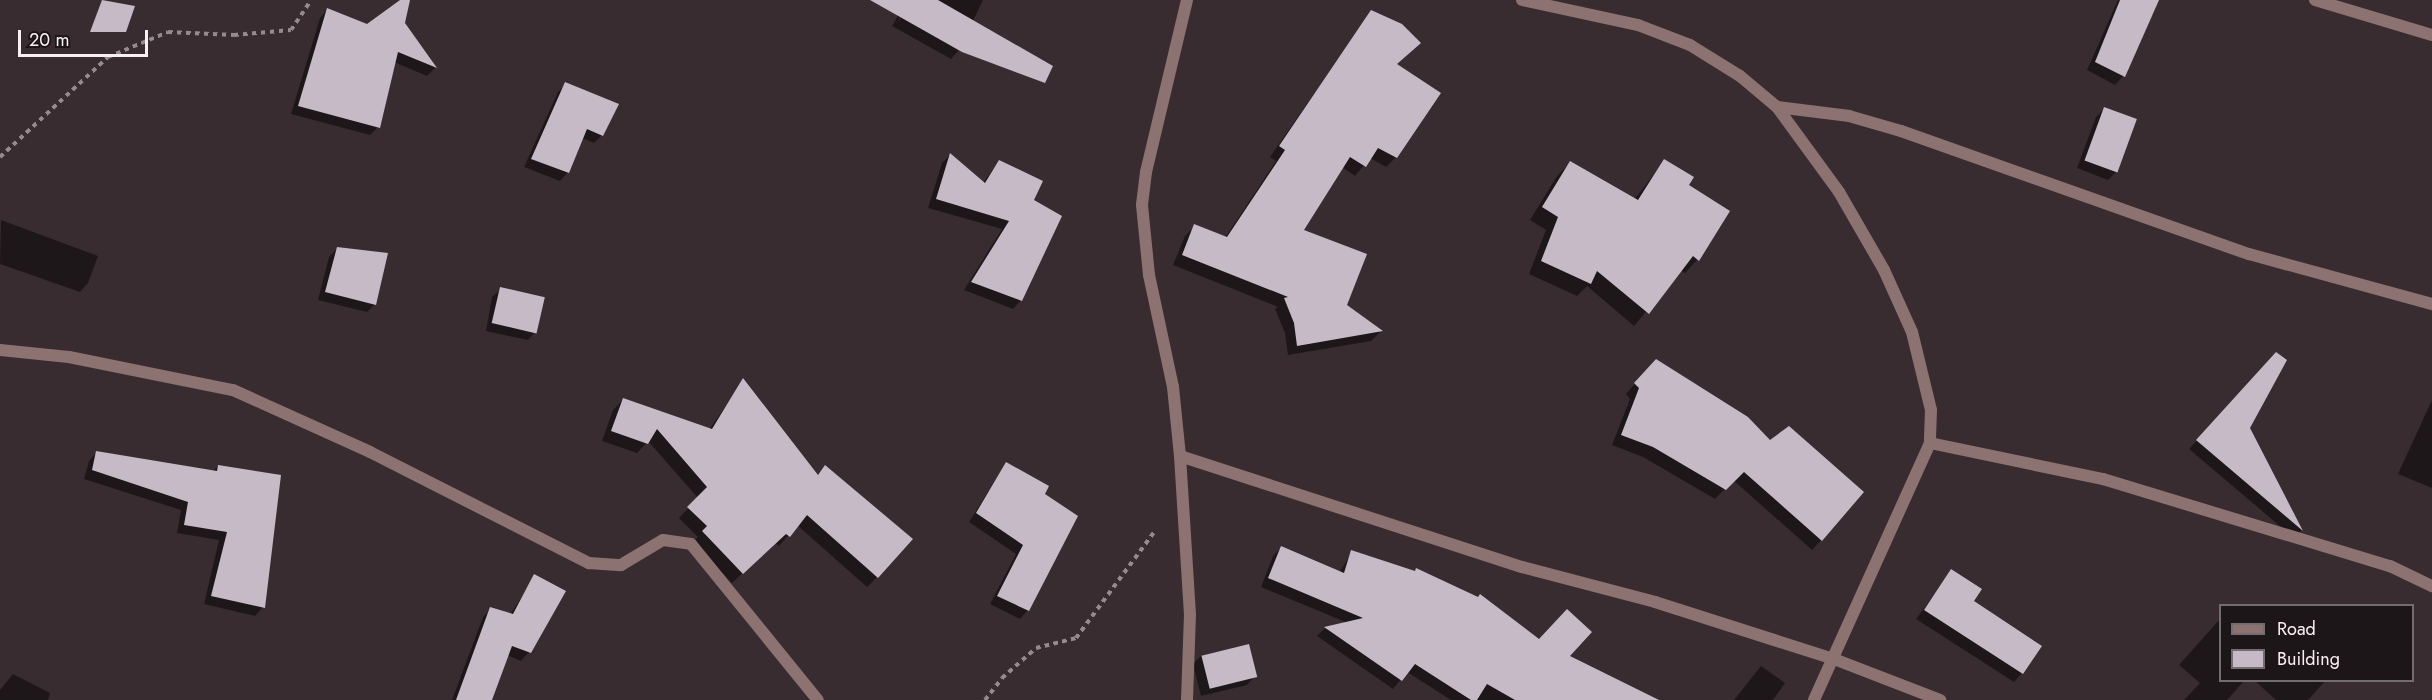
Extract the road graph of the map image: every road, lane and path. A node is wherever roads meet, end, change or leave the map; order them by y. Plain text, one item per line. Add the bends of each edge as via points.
1 (311, 0) edge
2 (1187, 0) edge
3 (1522, 0) edge
4 (2315, 0) edge
5 (2432, 35) edge
6 (1777, 107) junction
7 (0, 157) edge
8 (2432, 304) edge
9 (0, 350) edge
10 (1930, 443) junction
11 (1180, 456) junction
12 (1179, 496) junction
13 (2432, 586) edge
14 (1833, 659) junction
15 (818, 700) edge
16 (985, 700) edge
17 (1187, 700) edge
18 (1814, 700) edge
19 (1940, 700) edge

1 - 7 path via 291,30 234,35 168,32 108,57
2 - 11 street via 1146,172 1142,205 1149,275 1173,387
3 - 6 street via 1638,25 1690,45 1740,76
4 - 5 street
6 - 8 street via 1849,116 1901,131 2248,254
6 - 10 street via 1839,192 1884,270 1912,332 1923,372 1931,410
9 - 15 street via 69,357 233,390 380,456 589,563 621,565 663,540 691,544
10 - 13 street via 2103,479 2390,566
10 - 14 street
11 - 12 street
11 - 14 street via 1522,567 1655,602
12 - 16 path via 1076,638 1036,648 1002,678
12 - 17 street via 1190,614
14 - 18 street
14 - 19 street

